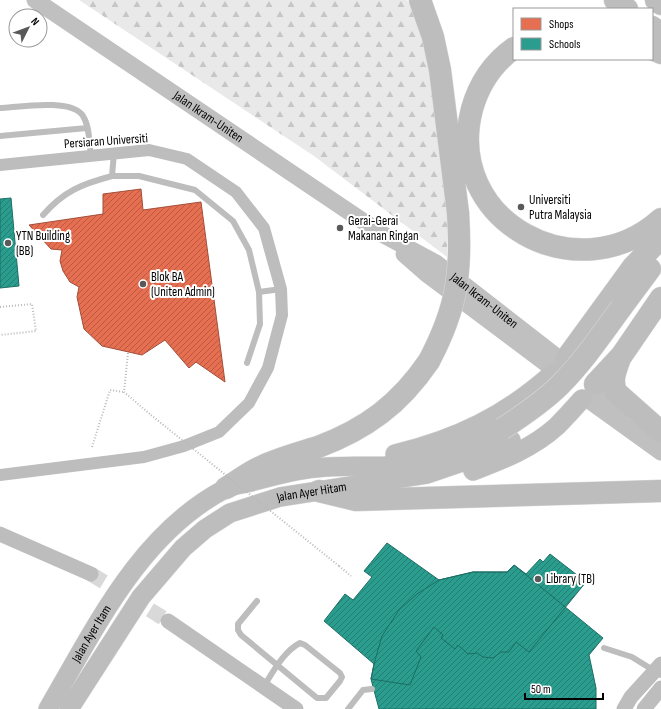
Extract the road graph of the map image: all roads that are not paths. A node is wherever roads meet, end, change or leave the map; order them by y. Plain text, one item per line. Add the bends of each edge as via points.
1 (35, 0) edge
2 (420, 0) edge
3 (615, 0) edge
4 (656, 0) edge
5 (661, 4) edge
6 (626, 8) edge
7 (653, 28) edge
8 (661, 34) edge
9 (513, 49) edge
10 (0, 108) edge
11 (87, 128) junction
12 (0, 136) edge
13 (114, 153) junction
14 (91, 156) junction
15 (0, 165) edge
16 (112, 176) junction
17 (43, 215) dead end
18 (661, 219) edge
19 (661, 238) edge
20 (661, 253) edge
21 (661, 278) edge
22 (281, 289) junction
23 (259, 292) junction
24 (661, 298) edge
25 (625, 314) junction
26 (622, 355) junction
27 (247, 363) dead end
28 (559, 366) junction
29 (589, 392) junction
30 (661, 433) edge
31 (506, 434) junction
32 (661, 452) edge
33 (335, 466) junction
34 (0, 476) edge
35 (226, 488) junction
36 (329, 489) junction
37 (661, 491) edge
38 (0, 534) edge
39 (139, 562) joint
40 (91, 574) tunnel mouth
41 (141, 597) joint
42 (257, 601) dead end
43 (168, 621) tunnel mouth
44 (604, 648) dead end
45 (278, 665) junction
46 (659, 670) edge
47 (263, 686) junction
48 (661, 688) edge
49 (372, 689) dead end
50 (48, 709) edge
51 (69, 709) edge
52 (296, 709) edge
53 (348, 709) edge
54 (624, 709) edge
55 (644, 709) edge

1 - 28 main road, Jalan Ikram-Uniten via 382,234 436,263
2 - 35 highway, bridge via 433,36 440,70 461,252 458,283 443,335 415,382 374,419 346,436 262,466
3 - 6 highway
4 - 5 highway
7 - 8 highway
9 - 18 highway via 495,64 477,92 467,143 472,170 482,194 498,214 516,230 538,241 561,248 584,250 604,248 628,241
10 - 11 lane via 36,105 75,108 84,117
11 - 12 lane
11 - 14 lane
13 - 14 street, Persiaran Universiti
13 - 16 lane
13 - 22 street, Persiaran Universiti via 149,150 187,159 236,192 264,228
14 - 15 street, Persiaran Universiti
16 - 17 lane via 86,183 57,199
16 - 23 lane via 140,176 195,190 233,221 249,250
19 - 28 highway via 633,267
20 - 25 highway
21 - 25 highway
22 - 23 lane
22 - 34 street, Persiaran Universiti via 282,315 268,368 249,404 219,432 184,446 144,457
23 - 27 lane via 260,324
24 - 26 highway
25 - 31 highway via 577,387 539,422
26 - 29 highway
26 - 30 highway via 613,377 616,392
28 - 29 main road via 554,386 562,397 569,400
28 - 29 main road via 573,357 586,360 594,371
28 - 33 main road via 537,388 501,413 446,439 383,456 348,460
29 - 30 main road
29 - 32 main road
29 - 36 main road via 556,427 527,448 461,476 409,488 356,492
31 - 33 main road, Jalan Ayer Hitam via 418,462 385,466
31 - 36 main road, Jalan Ayer Hitam via 480,456 427,474
33 - 35 main road, Jalan Ayer Hitam via 293,471
35 - 39 main road, Jalan Ayer Hitam via 170,528
36 - 37 highway via 356,500
36 - 41 main road, Jalan Ayer Hitam via 280,497 230,512 204,529 183,548
38 - 40 street
39 - 50 main road, Jalan Ayer Itam
41 - 51 main road, Jalan Ayer Itam
42 - 45 lane via 238,624 238,630
43 - 47 street
44 - 46 lane via 632,657
45 - 45 lane via 294,646 300,643 342,677 326,698 321,699
45 - 47 lane
46 - 54 street via 631,697
47 - 52 street
48 - 55 street
49 - 53 lane via 363,690

